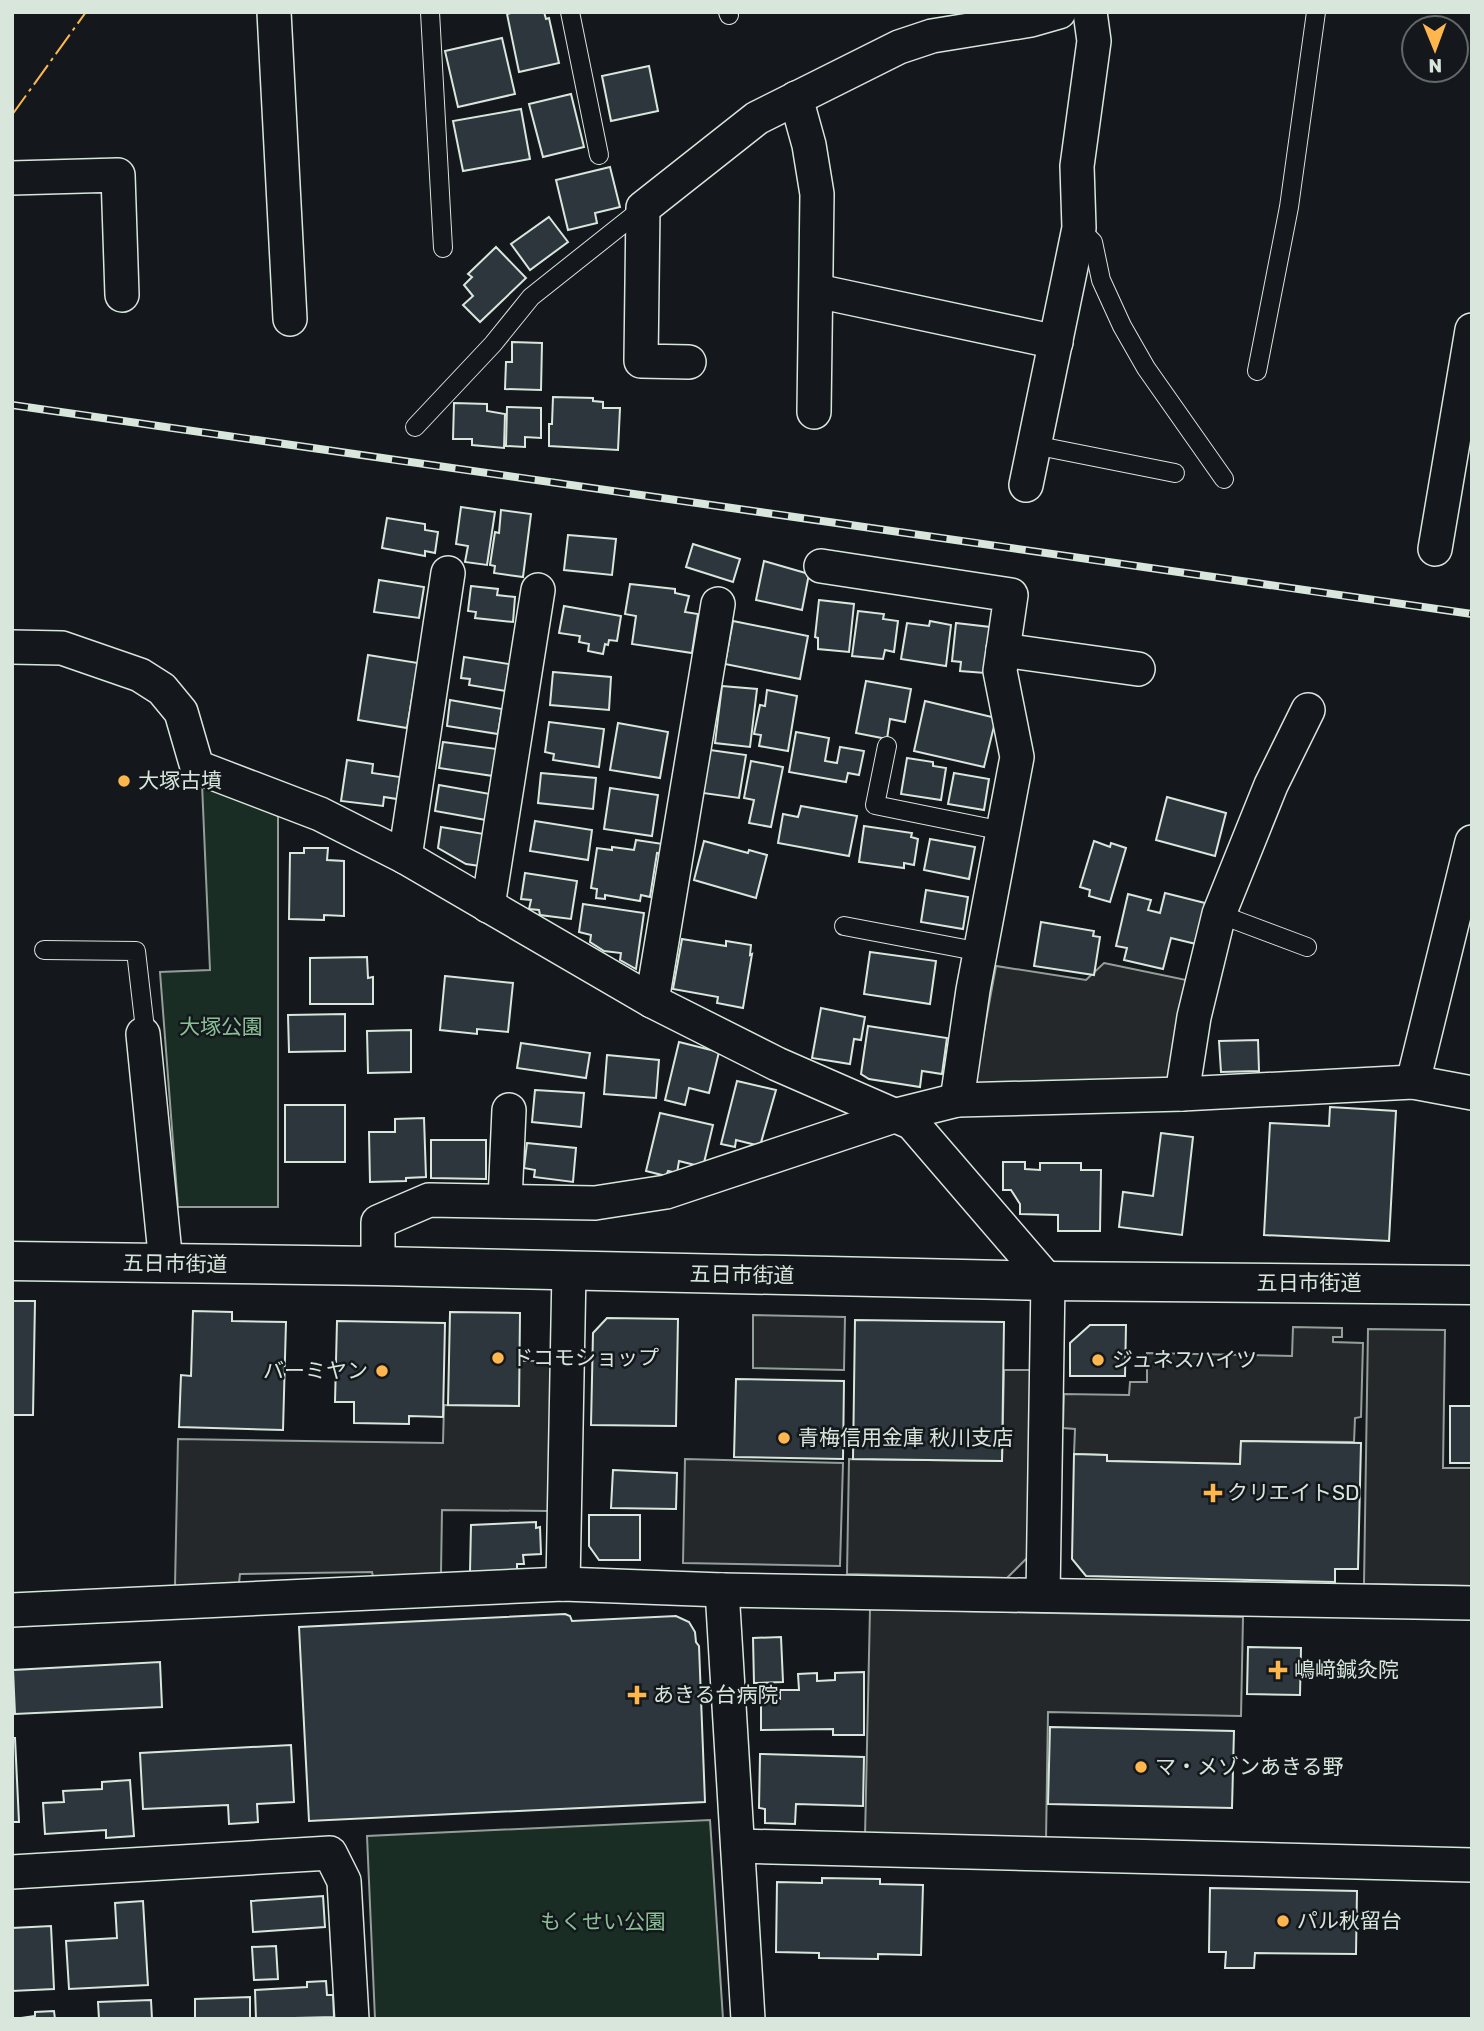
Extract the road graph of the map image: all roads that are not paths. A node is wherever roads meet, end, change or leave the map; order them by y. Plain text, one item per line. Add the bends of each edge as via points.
1 (274, 12) edge
2 (430, 12) edge
3 (570, 12) edge
4 (1059, 12) edge
5 (1090, 12) edge
6 (1316, 12) edge
7 (796, 98) junction
8 (598, 155) dead end
9 (12, 178) edge
10 (643, 208) junction
11 (1079, 228) junction
12 (443, 248) dead end
13 (817, 292) junction
14 (122, 295) dead end
15 (290, 319) dead end
16 (1472, 330) edge
17 (1056, 342) junction
18 (689, 362) dead end
19 (1257, 371) dead end
20 (814, 412) dead end
21 (415, 427) dead end
22 (1034, 445) junction
23 (1175, 473) dead end
24 (1224, 479) dead end
25 (1026, 485) dead end
26 (1435, 549) dead end
27 (821, 566) dead end
28 (449, 573) dead end
29 (538, 590) dead end
30 (718, 604) dead end
31 (12, 647) edge
32 (1003, 650) junction
33 (1139, 669) dead end
34 (1308, 710) dead end
35 (887, 746) dead end
36 (1003, 831) junction
37 (1472, 842) edge
38 (405, 857) junction
39 (488, 906) junction
40 (1219, 914) junction
41 (844, 926) dead end
42 (1307, 947) dead end
43 (44, 950) dead end
44 (981, 952) junction
45 (652, 1001) junction
46 (143, 1034) joint
47 (1413, 1082) junction
48 (1472, 1093) edge
49 (1182, 1094) junction
50 (957, 1100) junction
51 (509, 1110) dead end
52 (897, 1115) junction
53 (505, 1201) junction
54 (12, 1261) edge
55 (166, 1264) junction
56 (378, 1266) junction
57 (569, 1271) junction
58 (1048, 1281) junction
59 (1472, 1286) edge
60 (563, 1584) junction
61 (722, 1590) junction
62 (1043, 1595) junction
63 (1472, 1604) edge
64 (12, 1610) edge
65 (738, 1846) junction
66 (1472, 1864) edge
67 (12, 1872) edge
68 (352, 2019) edge
69 (748, 2019) edge

1 - 15 street
2 - 12 lane
3 - 8 lane
4 - 7 street via 910,43
5 - 11 street via 1094,41 1077,166
6 - 19 lane via 1289,207
7 - 10 street via 757,118
7 - 13 street via 817,194
9 - 14 street via 118,175
10 - 18 street via 641,361
10 - 21 lane via 531,297
11 - 17 street
11 - 24 lane via 1093,242 1101,280 1146,368
13 - 17 street
13 - 20 street
16 - 26 street
17 - 22 street
22 - 23 lane
22 - 25 street
27 - 32 street via 1011,595
28 - 38 street
29 - 39 street
30 - 45 street
31 - 38 street via 62,648 139,675 162,689 181,712 197,767 320,814
32 - 33 street
32 - 36 street via 1000,671 1017,757
34 - 40 street via 1271,785
35 - 36 lane via 875,805
36 - 44 street
37 - 47 street
38 - 39 street
39 - 45 street
40 - 42 lane
40 - 49 street
41 - 44 lane
43 - 46 lane via 136,951
44 - 50 street
45 - 52 street via 776,1064
46 - 55 street
47 - 48 street
47 - 49 street
49 - 50 street
50 - 52 street
51 - 53 street
52 - 53 street via 666,1192 595,1203
52 - 58 street via 912,1123
53 - 56 street via 429,1200 378,1222
54 - 55 main road, 五日市街道
55 - 56 main road, 五日市街道
56 - 57 main road, 五日市街道
57 - 58 main road, 五日市街道
57 - 60 street
58 - 59 main road, 五日市街道
58 - 62 street
60 - 61 street
60 - 64 street
61 - 62 street
61 - 65 street
62 - 63 street
65 - 66 street
65 - 69 street
67 - 68 street via 330,1853 344,1881

